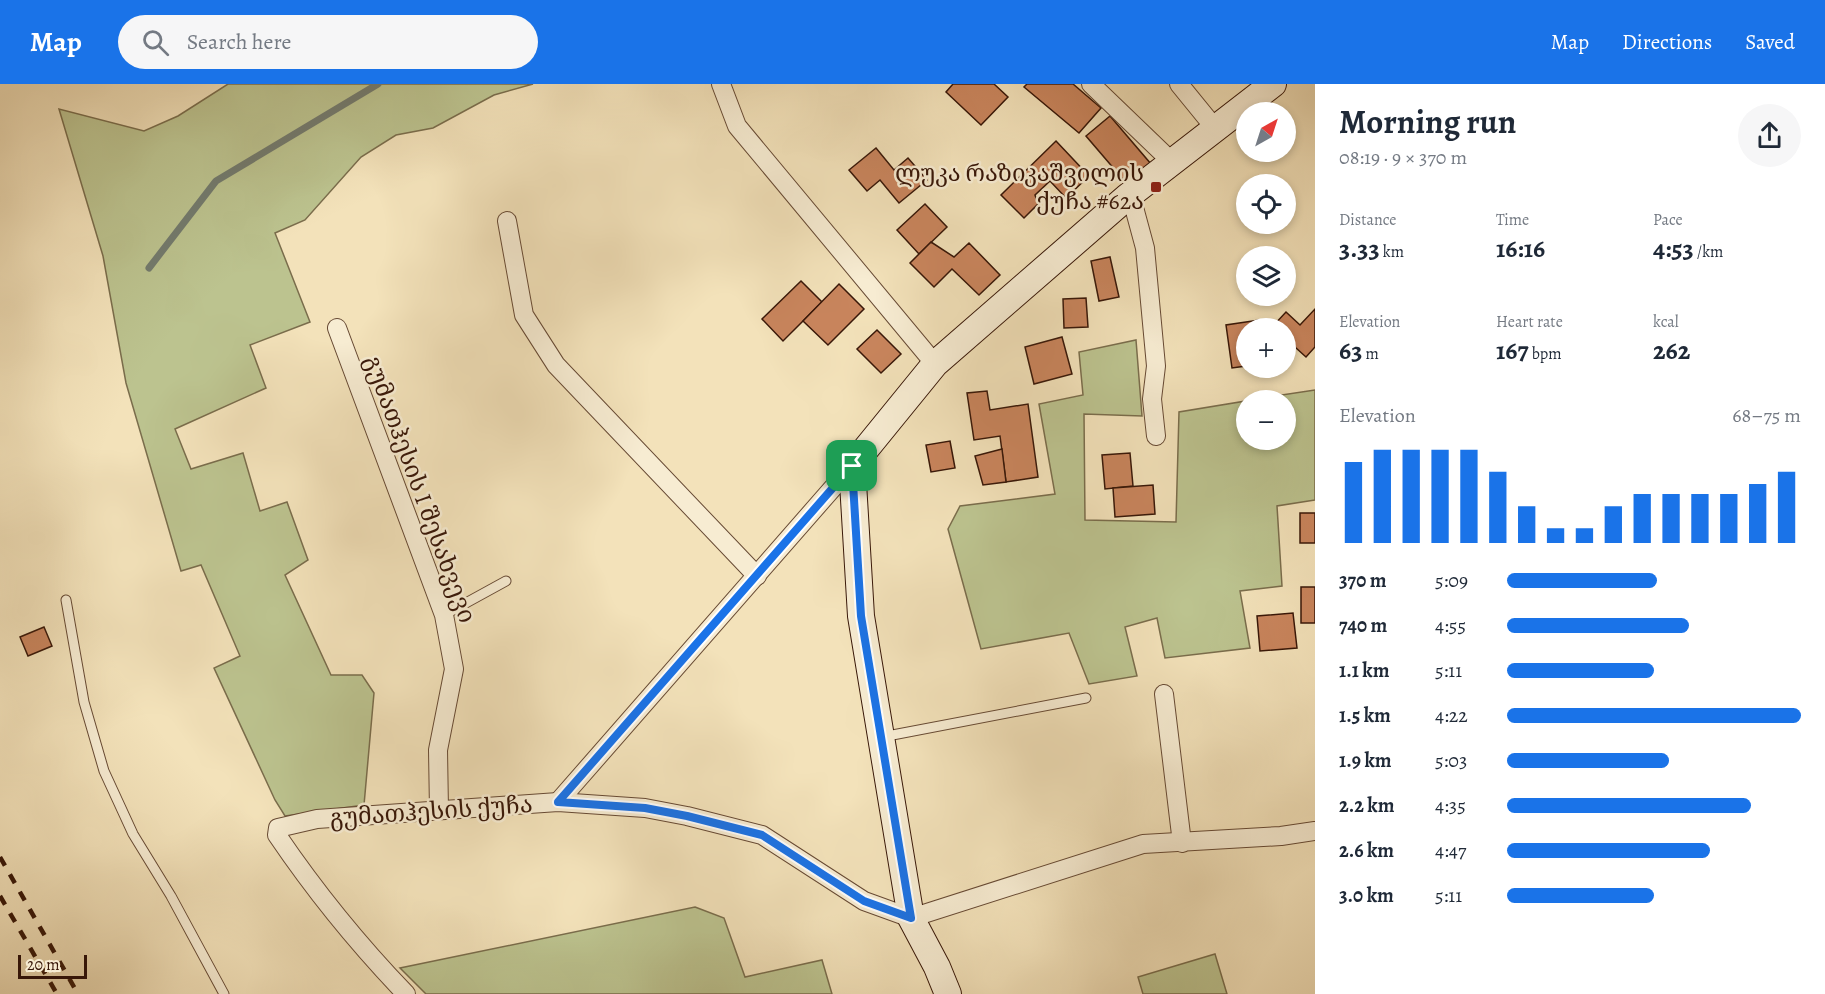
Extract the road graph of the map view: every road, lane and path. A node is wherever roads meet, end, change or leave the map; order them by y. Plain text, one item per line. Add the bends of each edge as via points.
1 (721, 84) edge
2 (1090, 84) edge
3 (1179, 84) edge
4 (1273, 84) edge
5 (1214, 127) junction
6 (1171, 161) junction
7 (1127, 197) junction
8 (507, 221) dead end
9 (337, 328) dead end
10 (935, 364) junction
11 (1156, 436) dead end
12 (852, 466) junction
13 (757, 576) junction
14 (506, 581) dead end
15 (66, 600) dead end
16 (444, 615) junction
17 (1164, 694) dead end
18 (1086, 698) dead end
19 (881, 738) junction
20 (558, 802) junction
21 (439, 810) junction
22 (1315, 831) edge
23 (1182, 843) junction
24 (911, 918) junction
25 (224, 994) edge
26 (406, 994) edge
27 (948, 994) edge

1 - 10 street via 737,126
2 - 6 street
3 - 5 street
4 - 5 street
5 - 6 street
6 - 7 street
7 - 10 street
7 - 11 street via 1145,248 1156,366 1152,399
8 - 13 street via 524,315 556,365
9 - 16 street, გუმათჰესის I შესახვევი
10 - 12 street
12 - 13 street
12 - 19 street via 861,616
13 - 20 street
14 - 16 lane
15 - 25 lane via 84,702 104,771 133,834
16 - 21 street, გუმათჰესის I შესახვევი via 454,669 438,750
17 - 23 street
18 - 19 lane
19 - 24 street
20 - 21 street, გუმათჰესის ქუჩა
20 - 24 street, გუმათჰესის ქუჩა via 645,808 762,835 864,901
21 - 26 street, გუმათჰესის ქუჩა via 317,819 275,831 320,897
22 - 23 street
23 - 24 street via 1143,844
24 - 27 street

